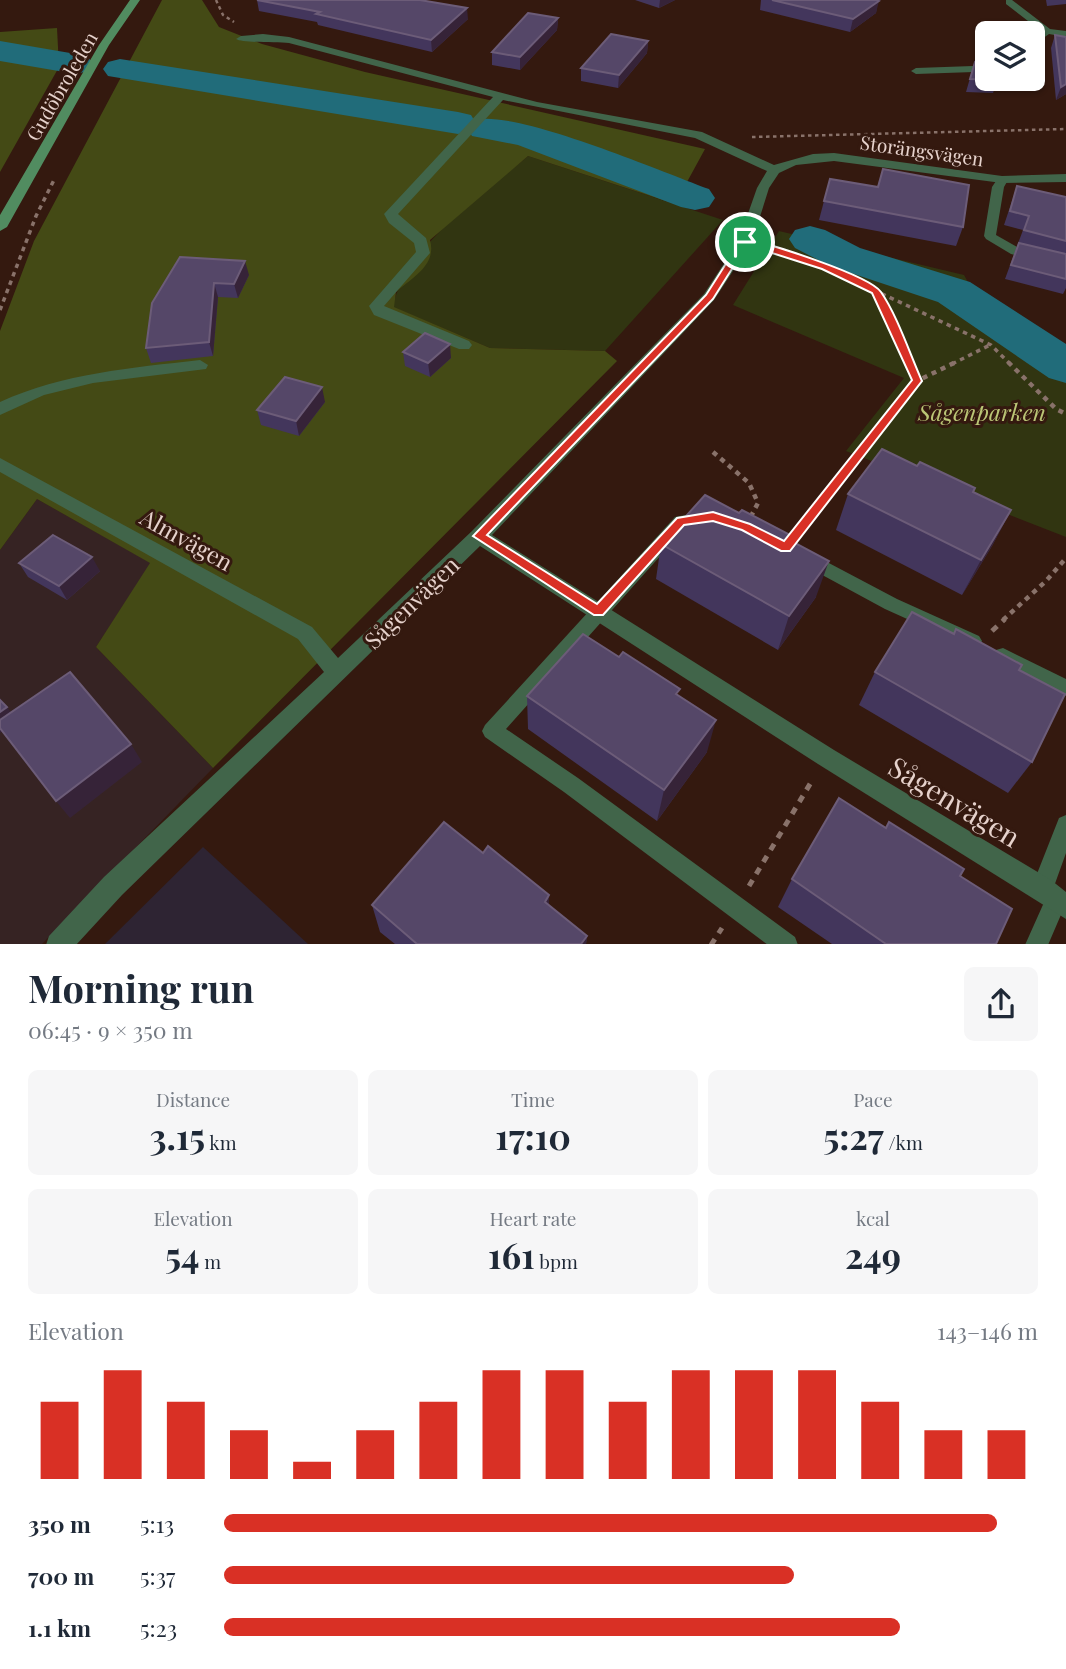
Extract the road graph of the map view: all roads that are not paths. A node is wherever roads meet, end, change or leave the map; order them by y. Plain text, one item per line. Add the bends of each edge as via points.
1 (135, 0) edge
2 (1009, 2) dead end
3 (1047, 32) joint
4 (1066, 34) edge
5 (241, 39) dead end
6 (975, 69) edge
7 (916, 71) dead end
8 (500, 96) junction
9 (774, 170) junction
10 (1066, 178) edge
11 (1002, 180) junction
12 (0, 227) edge
13 (1066, 263) edge
14 (464, 345) dead end
15 (200, 365) dead end
16 (0, 409) edge
17 (0, 464) edge
18 (746, 527) edge
19 (479, 536) junction
20 (786, 547) edge
21 (599, 611) junction
22 (338, 673) junction
23 (1066, 688) edge
24 (1066, 825) edge
25 (1055, 899) edge
26 (58, 944) edge
27 (787, 944) edge
28 (1035, 944) edge

1 - 12 main road, Gudöbroleden via 104,45
2 - 3 lane
3 - 4 lane
5 - 8 street via 289,40
6 - 7 lane
8 - 9 street via 698,135
8 - 14 street via 391,214 421,241 423,253 376,306 379,312
9 - 11 street, Storängsvägen via 791,161 816,157
9 - 19 street, Sågenvägen via 745,242 709,297
10 - 11 street, Storängsvägen
11 - 13 lane via 989,236 1015,251
15 - 16 street via 93,379 39,391
17 - 22 street, Almvägen via 305,633
18 - 21 lane via 713,516 681,521
19 - 21 street, Sågenvägen
19 - 22 street, Sågenvägen
20 - 23 lane via 891,604
21 - 25 street, Sågenvägen
21 - 27 lane via 492,731
22 - 26 street, Sågenvägen
24 - 25 lane
25 - 28 lane

